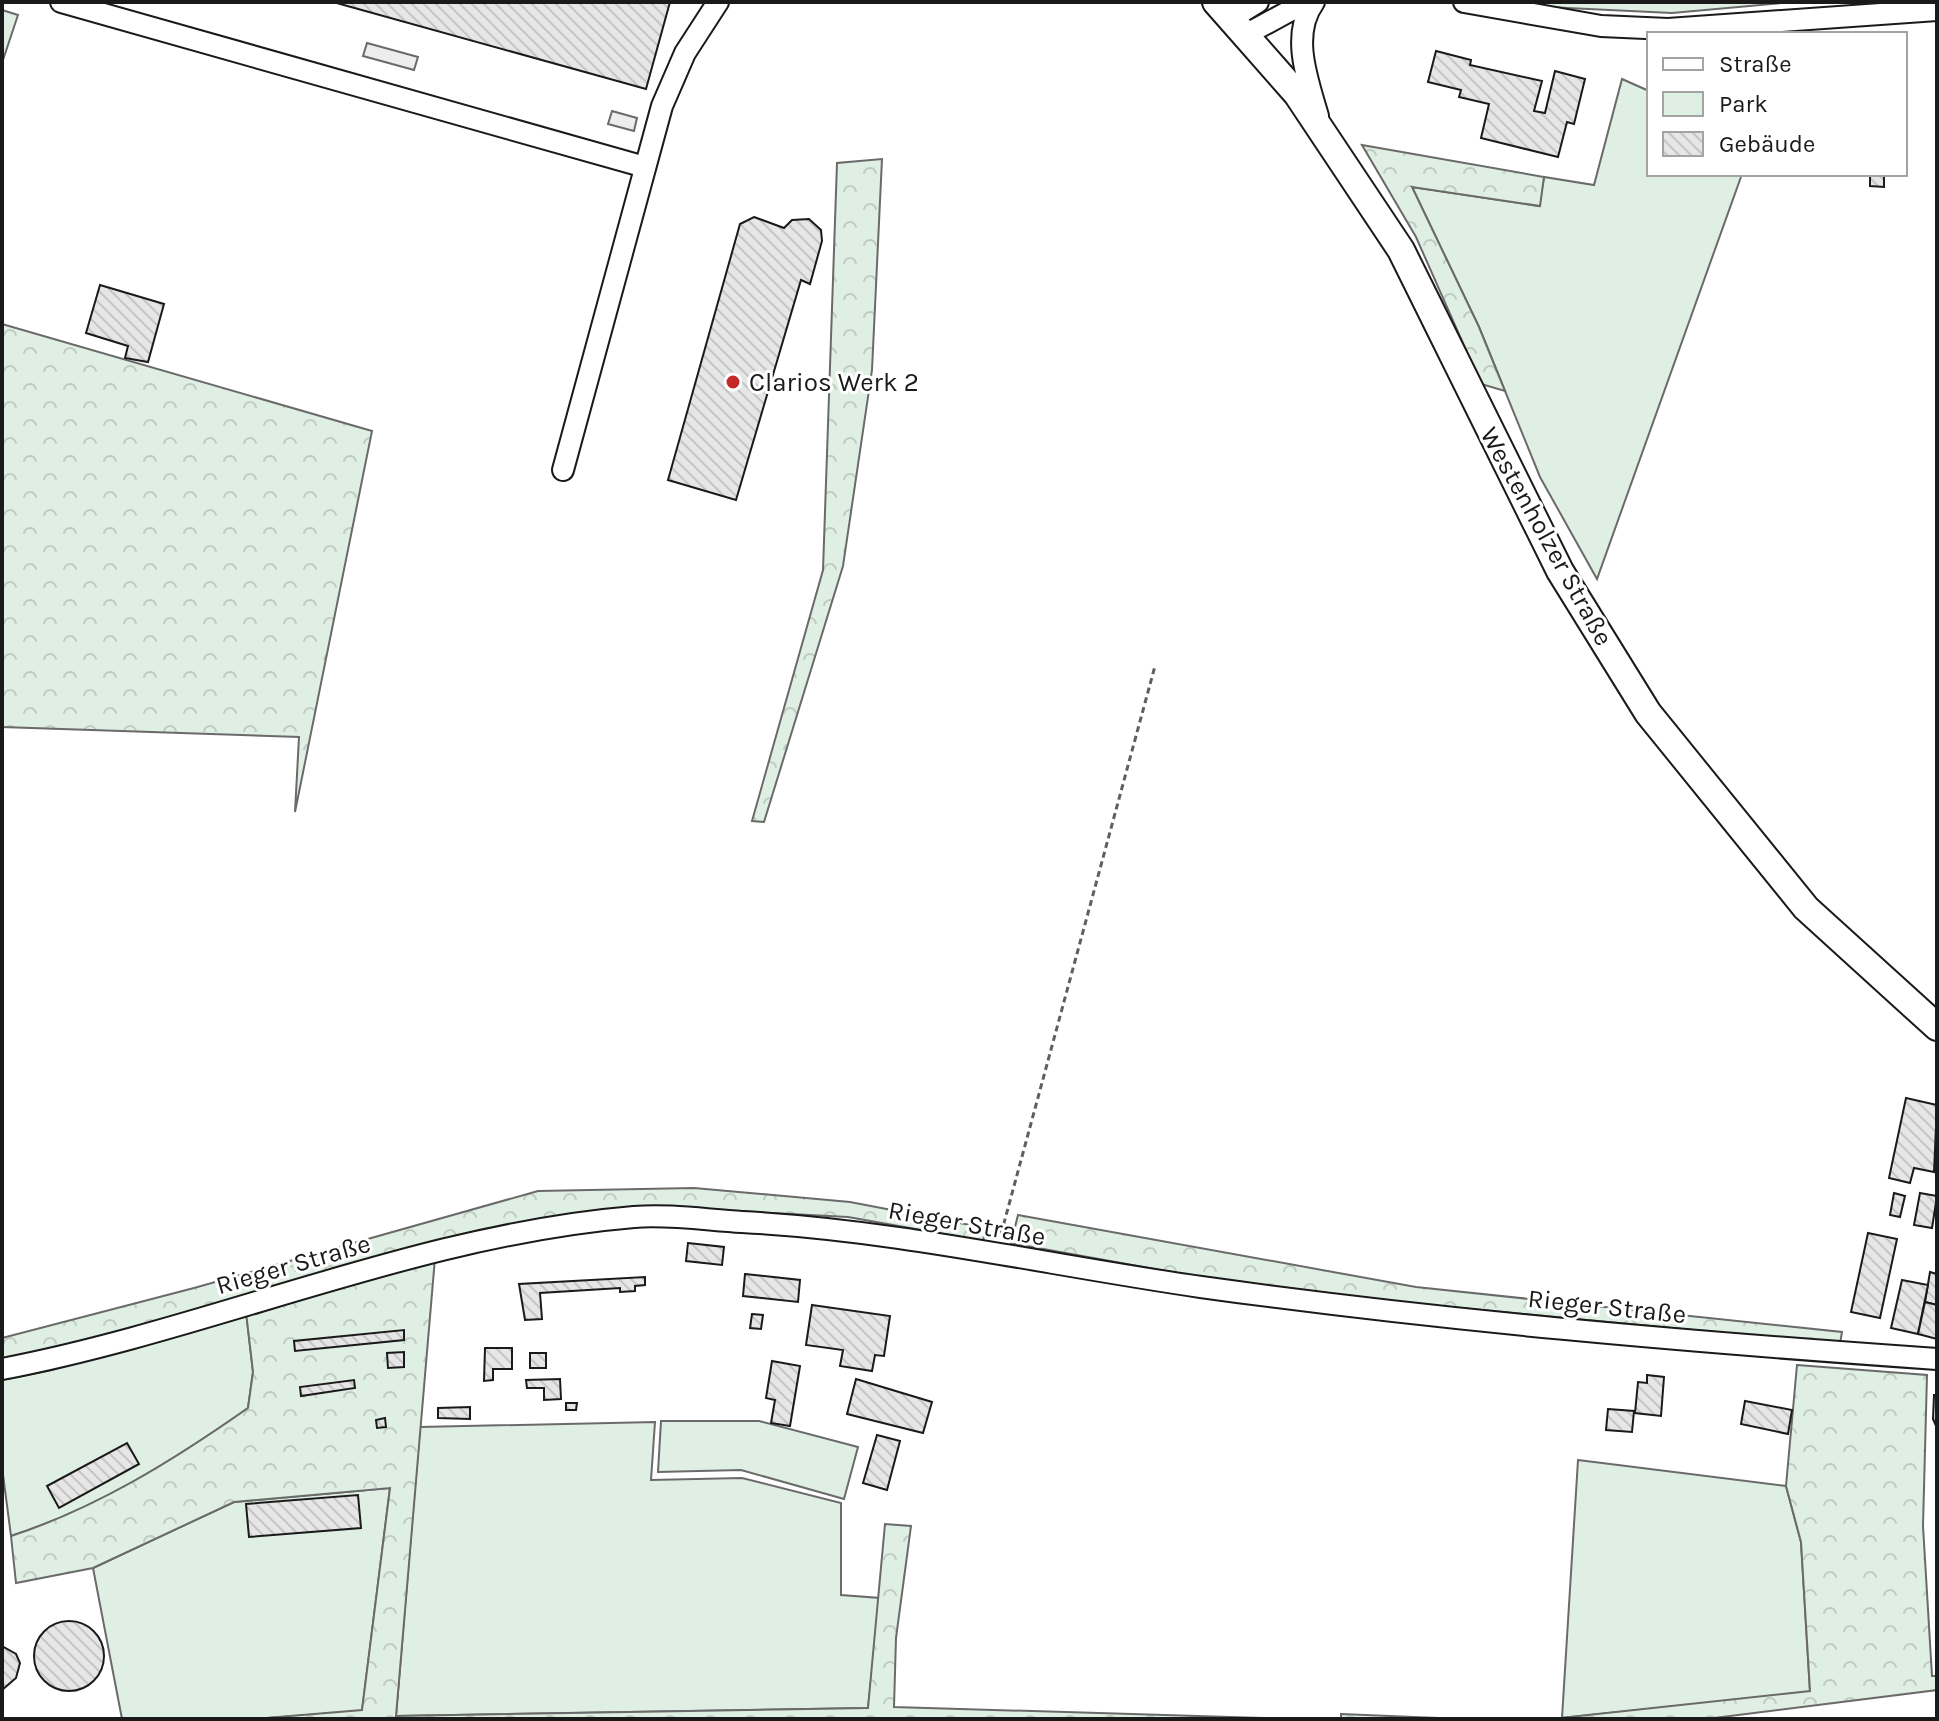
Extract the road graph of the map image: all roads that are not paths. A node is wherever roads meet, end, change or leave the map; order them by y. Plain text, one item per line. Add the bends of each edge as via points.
1 (61, 2) edge
2 (718, 2) edge
3 (1258, 2) edge
4 (1306, 2) edge
5 (1314, 2) edge
6 (1464, 2) edge
7 (1937, 10) edge
8 (1232, 18) edge
9 (1322, 132) junction
10 (645, 167) junction
11 (563, 470) dead end
12 (1937, 1027) edge
13 (1937, 1359) edge
14 (2, 1369) edge

1 - 10 street
2 - 10 street via 685,53 662,106
3 - 8 street
4 - 8 street
5 - 9 street via 1302,35 1305,71
6 - 7 street via 1601,26 1668,29
8 - 9 main road, Westenholzer Straße
9 - 12 main road, Westenholzer Straße via 1401,250 1560,571 1648,713 1806,908
10 - 11 street
13 - 14 street, Rieger Straße via 1728,1344 1202,1287 835,1227 640,1216 564,1225 408,1257 139,1336

